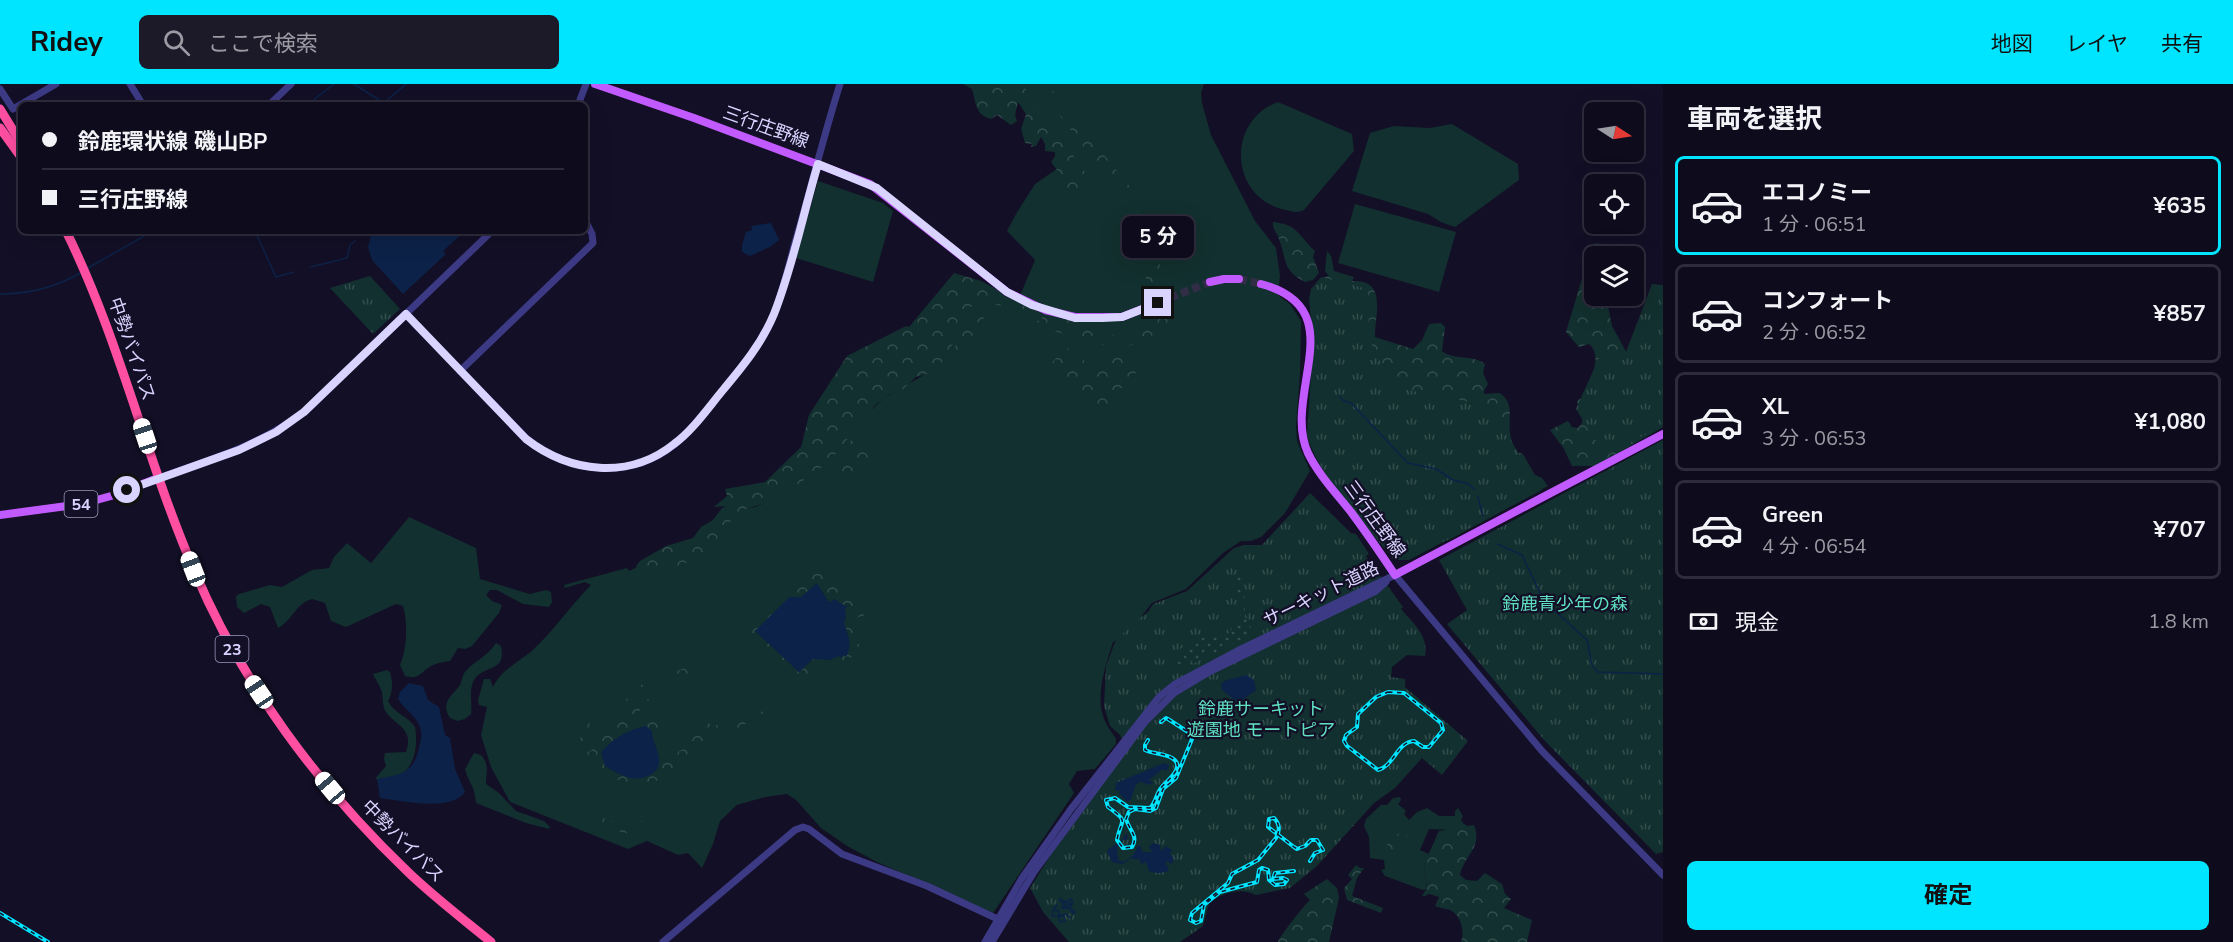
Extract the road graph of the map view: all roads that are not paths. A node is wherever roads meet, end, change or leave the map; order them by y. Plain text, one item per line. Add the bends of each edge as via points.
1 (56, 84) edge
2 (130, 84) edge
3 (291, 84) edge
4 (586, 84) edge
5 (595, 84) edge
6 (840, 84) edge
7 (0, 89) edge
8 (25, 102) edge
9 (141, 102) edge
10 (272, 102) edge
11 (579, 102) edge
12 (18, 106) edge
13 (0, 109) edge
14 (0, 128) edge
15 (18, 138) edge
16 (18, 152) edge
17 (818, 164) junction
18 (588, 226) edge
19 (68, 234) edge
20 (489, 234) edge
21 (1239, 279) tunnel mouth
22 (1210, 282) tunnel mouth
23 (1262, 284) tunnel mouth
24 (1170, 298) tunnel mouth
25 (406, 314) junction
26 (460, 371) junction
27 (1663, 434) edge
28 (158, 478) junction
29 (0, 515) edge
30 (1395, 575) junction
31 (1663, 875) edge
32 (1001, 920) junction
33 (491, 942) edge
34 (663, 942) edge
35 (985, 942) edge
36 (992, 942) edge

1 - 8 street
2 - 9 street
3 - 10 street
4 - 11 street
5 - 17 main road, 三行庄野線
6 - 17 street
7 - 12 street via 13,109
13 - 15 highway
14 - 16 highway
17 - 24 main road, 三行庄野線 via 877,188 1007,292 1045,310 1075,318 1122,317
17 - 26 street via 779,298 763,335 748,360 701,417 666,451 642,462 611,468 560,460 526,439
18 - 26 street via 593,243
19 - 28 highway, 中勢バイパス / 23 via 113,339
20 - 25 street
21 - 22 main road
23 - 30 main road, 三行庄野線 via 1296,300 1307,317 1310,330 1303,437 1308,453
25 - 26 street
25 - 28 street via 304,412 276,432 239,450
27 - 30 main road, 三行庄野線
28 - 29 main road, 54 via 82,504
28 - 33 highway, 中勢バイパス / 23 via 193,569 236,656 286,731 341,801 407,871
30 - 31 street via 1542,751
30 - 32 street, サーキット道路 via 1237,651 1167,690 1080,795 1022,878
32 - 34 street via 927,886 842,854 803,827
32 - 35 street, サーキット道路
32 - 36 street, サーキット道路

